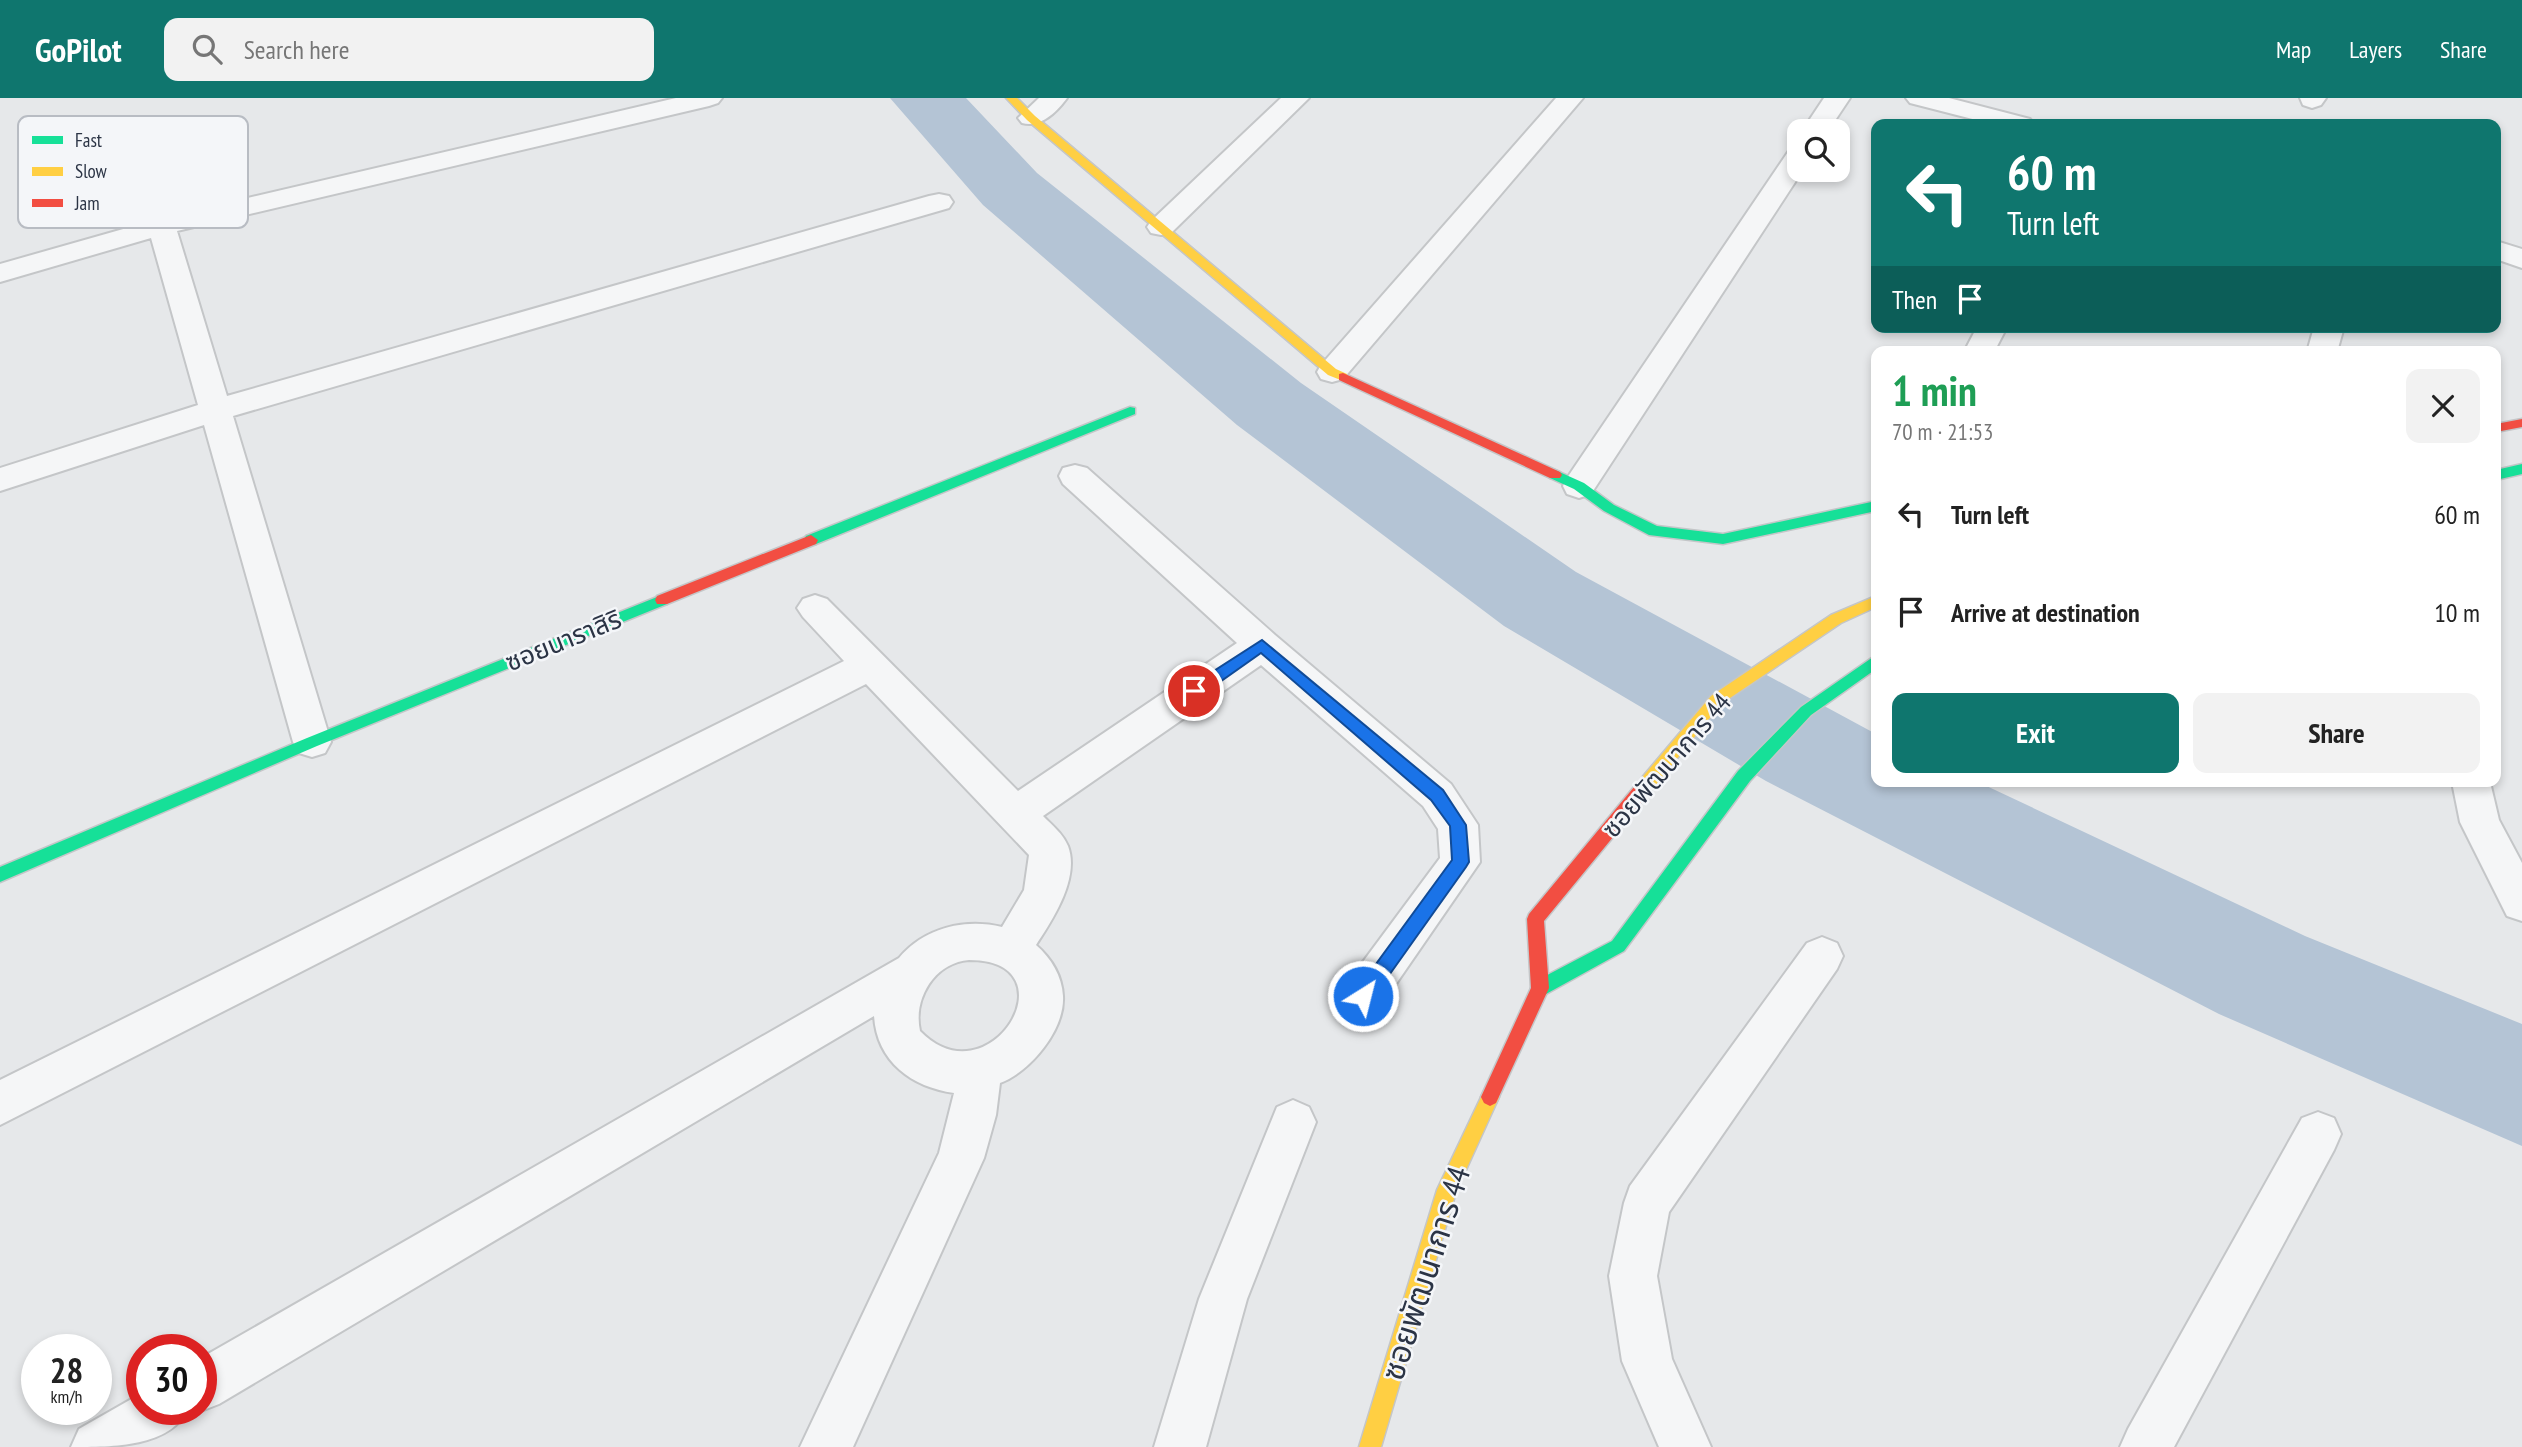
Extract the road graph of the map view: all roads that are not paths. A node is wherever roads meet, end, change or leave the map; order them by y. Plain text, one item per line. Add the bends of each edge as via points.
1 (709, 98) edge
2 (1011, 98) edge
3 (1054, 98) edge
4 (1296, 98) edge
5 (1570, 98) edge
6 (1837, 98) edge
7 (1919, 98) edge
8 (1031, 118) junction
9 (1823, 119) edge
10 (2001, 119) edge
11 (1787, 173) edge
12 (939, 202) dead end
13 (248, 206) edge
14 (155, 228) edge
15 (163, 228) edge
16 (1161, 228) junction
17 (2501, 251) edge
18 (2522, 259) edge
19 (0, 273) edge
20 (1332, 372) junction
21 (216, 410) junction
22 (1130, 411) dead end
23 (2522, 423) edge
24 (2501, 427) edge
25 (2522, 470) edge
26 (2501, 474) edge
27 (1075, 476) dead end
28 (0, 480) edge
29 (1578, 486) junction
30 (1871, 507) edge
31 (1871, 603) edge
32 (815, 608) dead end
33 (1262, 645) junction
34 (870, 665) junction
35 (1871, 666) edge
36 (312, 741) junction
37 (2473, 787) edge
38 (1015, 814) junction
39 (0, 875) edge
40 (2522, 903) edge
41 (1011, 949) junction
42 (1822, 956) dead end
43 (910, 974) junction
44 (1540, 988) junction
45 (1363, 996) dead end
46 (979, 1071) junction
47 (0, 1103) edge
48 (1293, 1122) dead end
49 (2318, 1134) dead end
50 (217, 1377) edge
51 (135, 1425) edge
52 (1377, 1443) edge
53 (97, 1447) edge
54 (826, 1447) edge
55 (1180, 1447) edge
56 (1685, 1447) edge
57 (2146, 1447) edge

1 - 13 street
2 - 8 street
3 - 8 street
4 - 16 street
5 - 20 street
6 - 9 street
7 - 10 street
8 - 16 street
11 - 29 street
12 - 21 street
14 - 19 street
15 - 21 street
16 - 20 street
17 - 18 street
20 - 29 street
21 - 28 street
21 - 36 street
22 - 36 street, ซอยนาราสิริ
23 - 24 street
25 - 26 street
27 - 33 street
29 - 30 street via 1654,531 1723,539
31 - 44 street, ซอยพัฒนาการ 44 via 1836,619 1716,700 1535,919
32 - 34 street
33 - 38 street
33 - 45 street via 1437,795 1458,825 1460,862
34 - 38 street
34 - 47 street
35 - 44 street via 1806,711 1744,776 1618,946
36 - 39 street, ซอยนาราสิริ
37 - 40 street via 2480,822
38 - 41 street via 1049,849 1052,867 1047,888
41 - 43 street via 986,942 958,943 932,955
41 - 46 street via 1031,965 1041,987 1040,1013 1029,1039 1007,1059
42 - 56 street via 1647,1203 1633,1276 1647,1361
43 - 46 street via 897,998 896,1023 904,1047 924,1065 950,1074
43 - 50 street
44 - 52 street, ซอยพัฒนาการ 44 via 1447,1190
46 - 54 street via 961,1158
48 - 55 street via 1223,1299
49 - 57 street
51 - 53 street

